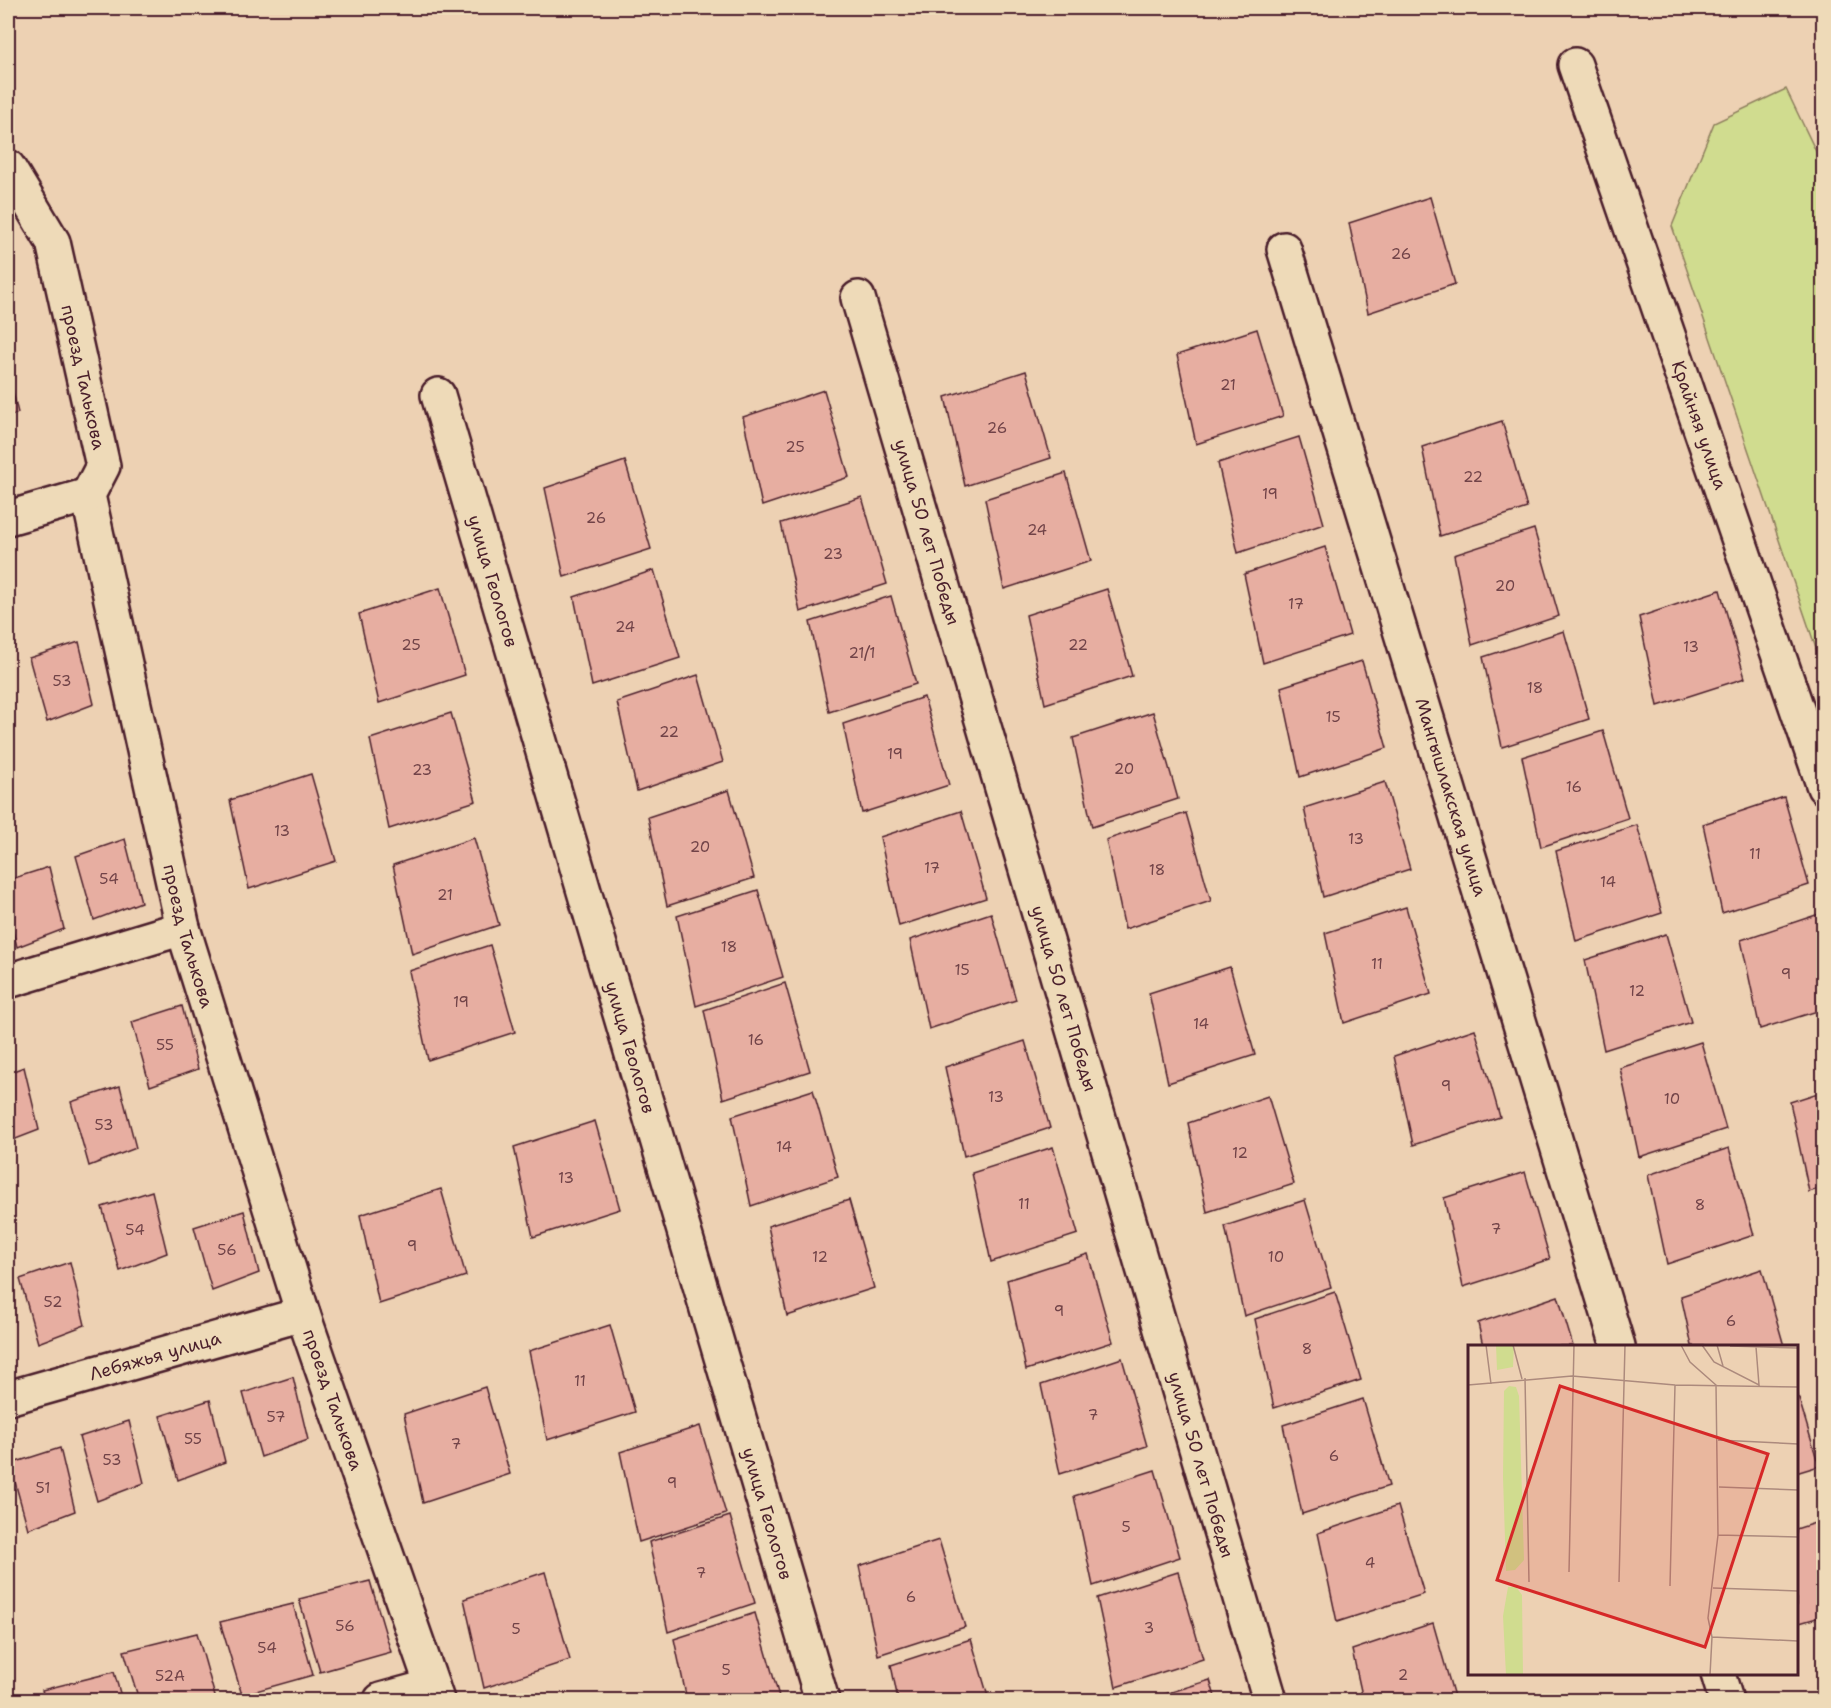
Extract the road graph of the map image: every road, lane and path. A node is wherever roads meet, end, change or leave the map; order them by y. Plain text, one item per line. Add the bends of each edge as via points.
1 (1575, 65) dead end
2 (8, 167) edge
3 (1284, 249) dead end
4 (858, 298) dead end
5 (438, 394) dead end
6 (88, 495) junction
7 (8, 518) edge
8 (1824, 787) edge
9 (183, 928) junction
10 (8, 981) edge
11 (303, 1314) junction
12 (1617, 1345) edge
13 (8, 1398) edge
14 (1718, 1675) edge
15 (435, 1693) edge
16 (381, 1701) edge
17 (822, 1701) edge
18 (1270, 1701) edge
19 (1726, 1701) edge

1 - 8 street, Крайняя улица
2 - 6 street, проезд Талькова via 53,242 103,466
3 - 12 street, Мангышлакская улица
4 - 18 street, улица 50 лет Победы
5 - 17 street, улица Геологов
6 - 7 street
6 - 9 street, проезд Талькова
9 - 10 street
9 - 11 street, проезд Талькова
11 - 13 street, Лебяжья улица
11 - 15 street, проезд Талькова
14 - 19 street
15 - 16 street

